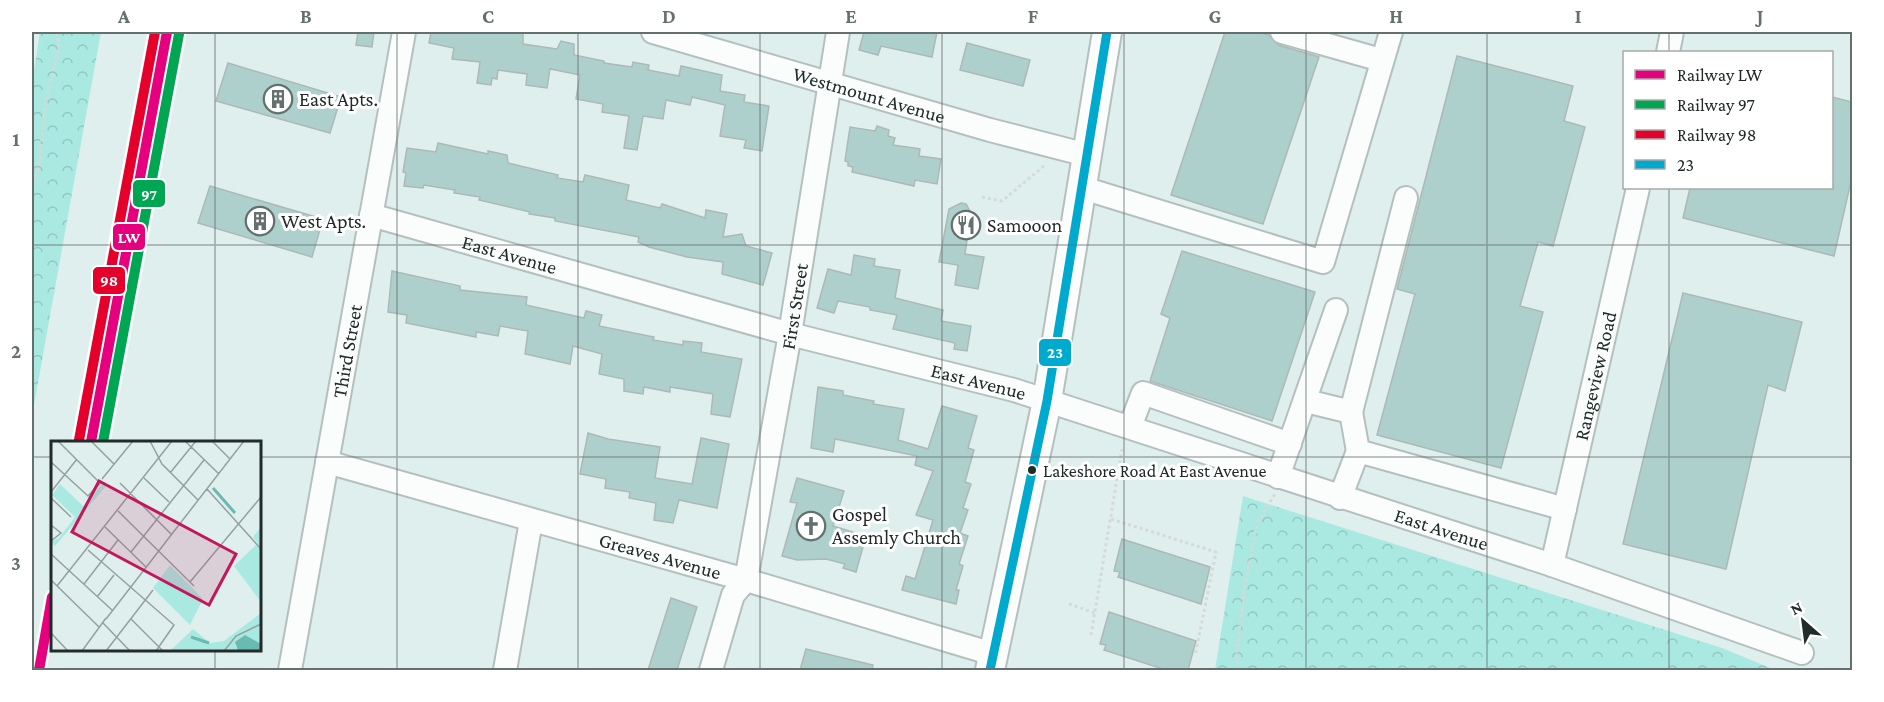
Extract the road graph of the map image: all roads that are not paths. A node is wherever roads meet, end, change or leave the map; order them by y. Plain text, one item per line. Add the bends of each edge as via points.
1 (404, 32) edge
2 (653, 32) edge
3 (838, 32) edge
4 (1107, 32) edge
5 (1282, 32) edge
6 (1390, 32) edge
7 (1672, 32) edge
8 (1668, 51) edge
9 (1381, 60) junction
10 (829, 83) junction
11 (1087, 155) junction
12 (1083, 188) junction
13 (1638, 189) edge
14 (1406, 198) dead end
15 (371, 215) junction
16 (1336, 310) dead end
17 (790, 334) junction
18 (1047, 401) junction
19 (1306, 401) junction
20 (1184, 408) junction
21 (1351, 412) junction
22 (1224, 421) junction
23 (1130, 427) junction
24 (1171, 441) junction
25 (1290, 444) junction
26 (1358, 451) junction
27 (1216, 457) junction
28 (327, 462) junction
29 (1276, 487) junction
30 (1340, 498) junction
31 (1564, 509) junction
32 (531, 521) junction
33 (1552, 565) junction
34 (746, 580) junction
35 (1802, 653) dead end
36 (991, 662) edge
37 (290, 670) edge
38 (505, 670) edge
39 (711, 670) edge

1 - 15 street, Third Street
2 - 10 street, Westmount Avenue
3 - 10 street, First Street
4 - 11 main road
5 - 9 street
6 - 9 street
7 - 8 street
9 - 12 street via 1323,262
10 - 11 street, Westmount Avenue
10 - 17 street, First Street
11 - 12 main road
12 - 18 main road
13 - 31 street, Rangeview Road
14 - 21 street
15 - 17 street, East Avenue
15 - 28 street, Third Street
16 - 19 street
17 - 18 street, East Avenue
17 - 34 street, First Street
18 - 23 street, East Avenue
18 - 36 main road
19 - 21 street
19 - 25 street
20 - 22 street
20 - 23 street via 1143,393
20 - 24 street
21 - 26 street
22 - 25 street
22 - 27 street
23 - 24 street, East Avenue
24 - 27 street, East Avenue
25 - 29 street
26 - 30 street
26 - 31 street
27 - 29 street, East Avenue
28 - 32 street, Greaves Avenue
28 - 37 street, Third Street
29 - 30 street, East Avenue
30 - 33 street, East Avenue
31 - 33 street, Rangeview Road
32 - 34 street, Greaves Avenue
32 - 38 street
33 - 35 street, East Avenue
34 - 36 street, Greaves Avenue
34 - 39 street via 733,595

